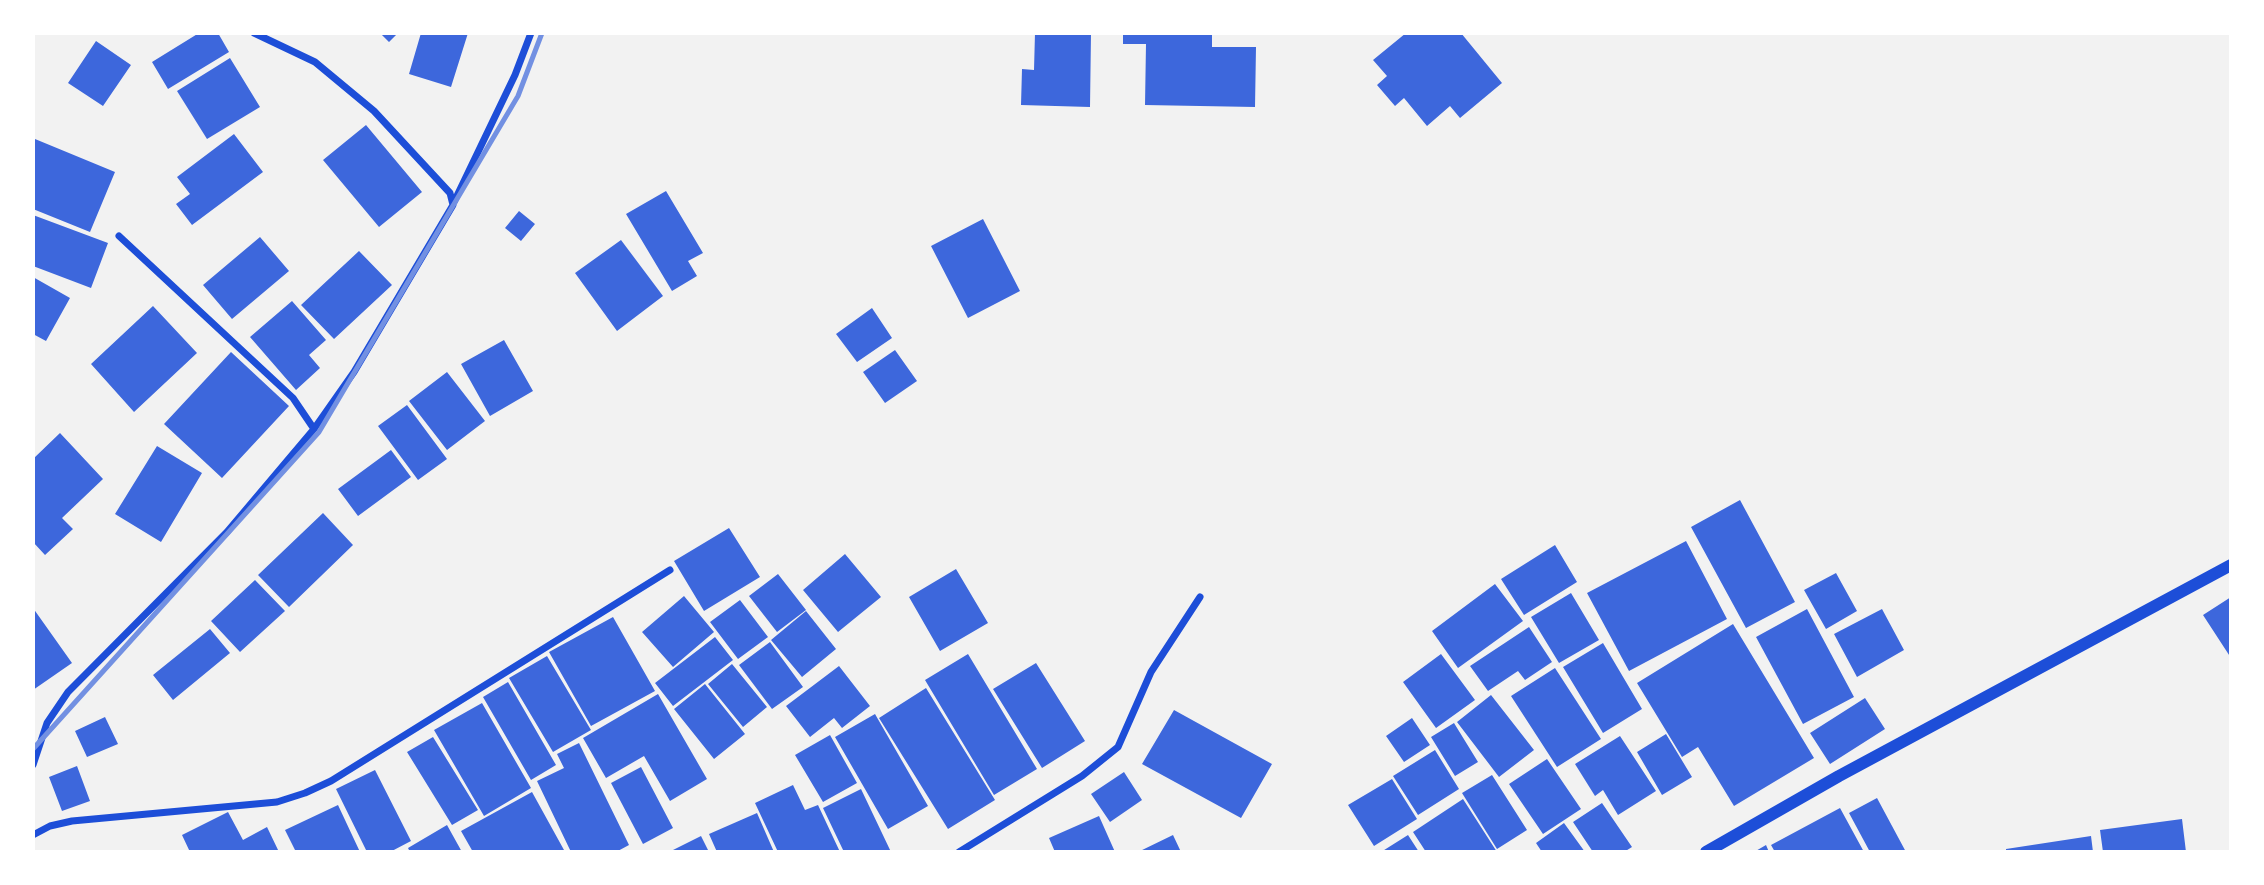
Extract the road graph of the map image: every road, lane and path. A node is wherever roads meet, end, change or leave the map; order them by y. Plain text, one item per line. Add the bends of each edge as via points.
1 (254, 33) edge
2 (531, 33) edge
3 (454, 202) junction
4 (118, 236) dead end
5 (314, 429) junction
6 (2231, 565) edge
7 (670, 570) dead end
8 (1200, 597) dead end
9 (33, 765) edge
10 (33, 835) edge
11 (960, 852) edge
12 (1706, 852) edge

1 - 3 street via 315,62 364,103
2 - 3 street
3 - 5 street via 359,364
4 - 5 street via 293,398
5 - 9 street via 227,532 68,692 47,723
6 - 12 street
7 - 10 street via 305,793 277,802 72,821
8 - 11 street via 1151,672 1118,747 1082,776

